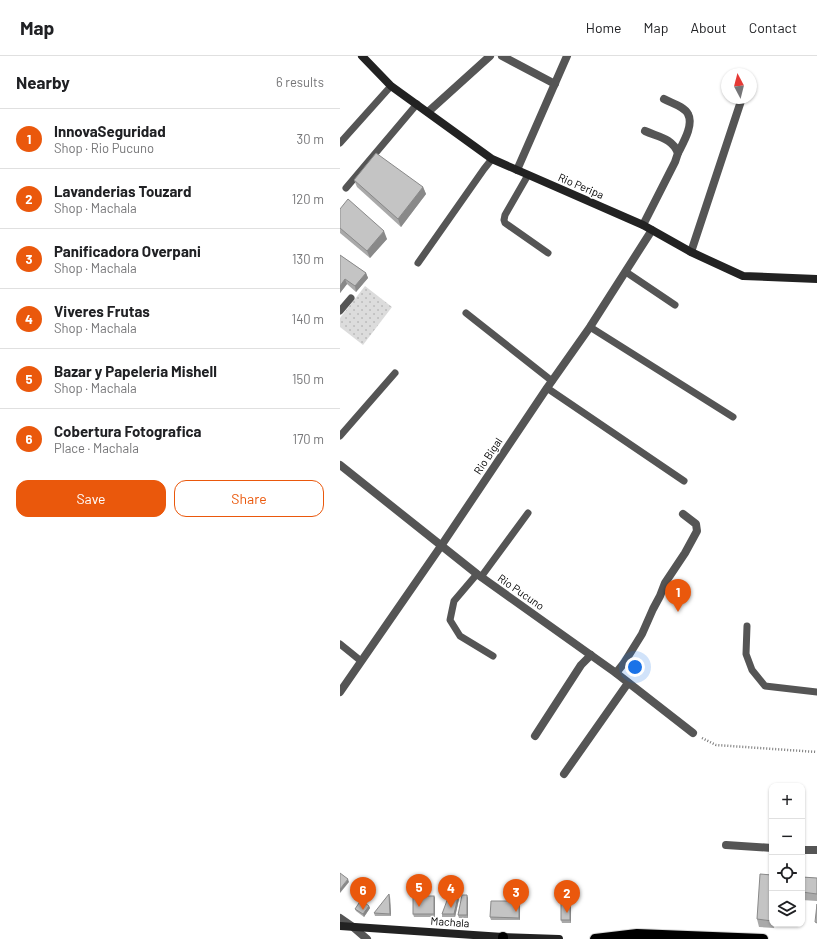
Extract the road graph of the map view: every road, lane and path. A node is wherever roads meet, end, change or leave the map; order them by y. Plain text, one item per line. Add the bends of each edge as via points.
1 (362, 56) edge
2 (490, 56) edge
3 (502, 56) edge
4 (567, 56) edge
5 (554, 84) junction
6 (391, 86) junction
7 (664, 99) dead end
8 (417, 104) junction
9 (740, 104) edge
10 (428, 112) junction
11 (645, 131) dead end
12 (340, 143) edge
13 (678, 153) junction
14 (492, 160) junction
15 (517, 170) junction
16 (528, 175) junction
17 (346, 188) dead end
18 (643, 225) junction
19 (652, 230) junction
20 (691, 252) junction
21 (548, 253) dead end
22 (418, 263) dead end
23 (626, 272) junction
24 (817, 279) edge
25 (351, 298) dead end
26 (675, 305) dead end
27 (340, 311) edge
28 (466, 313) dead end
29 (590, 327) junction
30 (395, 373) dead end
31 (550, 384) junction
32 (733, 417) dead end
33 (340, 436) edge
34 (340, 465) edge
35 (684, 481) dead end
36 (528, 513) dead end
37 (683, 514) dead end
38 (441, 546) junction
39 (479, 575) junction
40 (747, 626) dead end
41 (340, 644) edge
42 (591, 655) junction
43 (493, 656) dead end
44 (361, 661) junction
45 (616, 673) junction
46 (628, 683) junction
47 (340, 692) edge
48 (817, 692) edge
49 (693, 733) joint
50 (535, 736) dead end
51 (817, 752) edge
52 (564, 774) dead end
53 (726, 845) dead end
54 (769, 848) edge
55 (805, 850) edge
56 (817, 850) edge
57 (340, 918) edge
58 (340, 926) edge
59 (353, 927) junction
60 (503, 938) edge
61 (367, 939) edge
62 (559, 939) edge
63 (595, 939) edge
64 (763, 939) edge

1 - 6 street, Rio Peripa
2 - 10 street
3 - 5 street
4 - 5 street
5 - 15 street
6 - 8 street, Rio Peripa
6 - 12 lane
7 - 13 street via 688,113 690,121
8 - 10 street, Rio Peripa
8 - 17 lane
9 - 20 street
10 - 14 street, Rio Peripa
11 - 13 street via 669,141
13 - 18 street
14 - 15 street, Rio Peripa
14 - 22 lane
15 - 16 street, Rio Peripa
16 - 18 street, Rio Peripa
16 - 21 lane via 504,220
18 - 19 street, Rio Peripa
19 - 20 street, Rio Peripa
19 - 23 street, Rio Bigal
20 - 24 street, Rio Peripa via 743,276
23 - 26 lane
23 - 29 street, Rio Bigal
25 - 27 lane
28 - 31 lane
29 - 31 street, Rio Bigal
29 - 32 lane
30 - 33 lane
31 - 35 lane
31 - 38 street, Rio Bigal
34 - 38 street, Rio Pucuno
36 - 39 lane
37 - 45 street via 696,524 697,531 665,583 642,634
38 - 39 street, Rio Pucuno
38 - 44 street, Rio Bigal
39 - 42 street, Rio Pucuno
39 - 43 lane via 454,602 450,620 460,636
40 - 48 lane via 746,654 752,670 765,686
41 - 44 lane
42 - 45 street, Rio Pucuno
42 - 50 street via 581,665
44 - 47 street, Rio Bigal
45 - 46 street, Rio Pucuno
46 - 49 street, Rio Pucuno
46 - 52 street
49 - 51 path via 716,745
53 - 54 street
55 - 56 street
57 - 59 street
58 - 59 street, Machala
59 - 60 street, Machala
59 - 61 street
60 - 62 street, Machala
63 - 64 main road via 637,934

